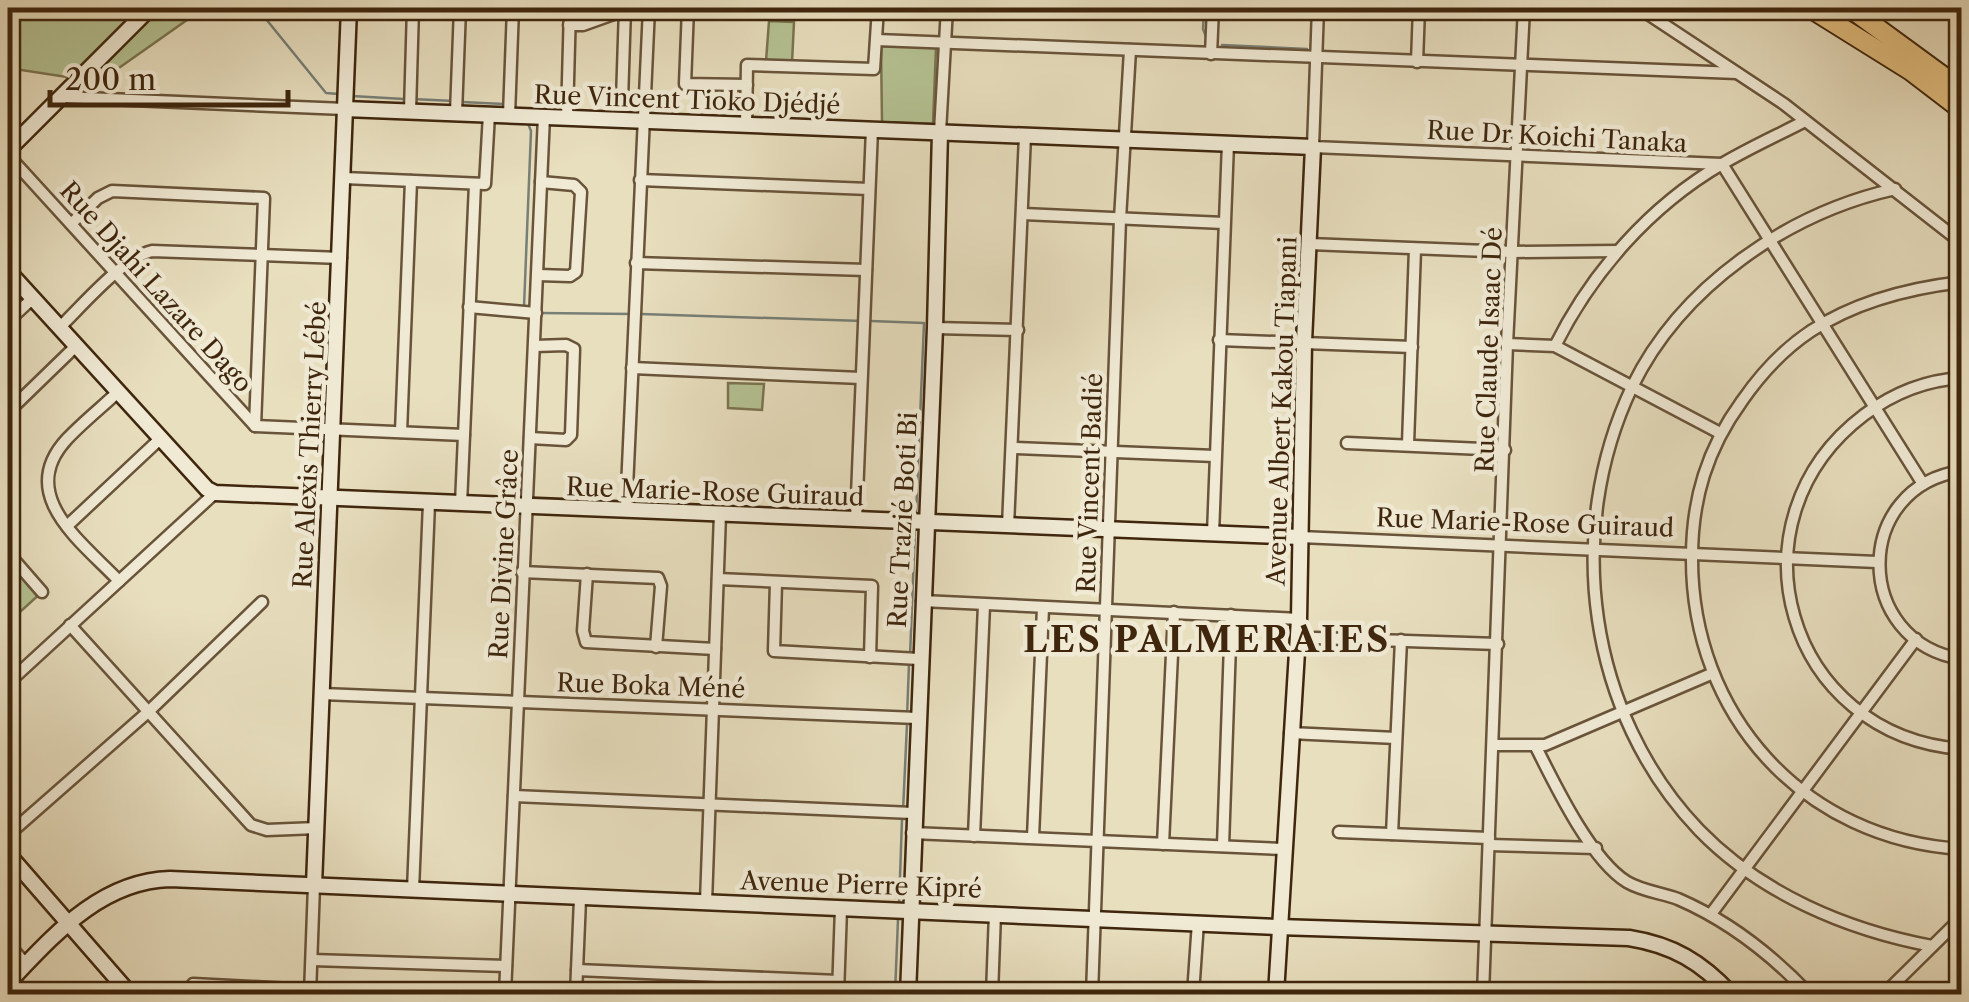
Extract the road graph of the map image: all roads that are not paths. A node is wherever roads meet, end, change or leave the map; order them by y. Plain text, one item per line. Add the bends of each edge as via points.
1 (150, 8) edge
2 (349, 8) edge
3 (413, 8) edge
4 (460, 8) edge
5 (513, 8) edge
6 (570, 8) edge
7 (649, 8) edge
8 (688, 8) edge
9 (878, 8) edge
10 (947, 8) edge
11 (1213, 8) edge
12 (1318, 8) edge
13 (1419, 8) edge
14 (1524, 8) edge
15 (1639, 8) edge
16 (1810, 8) edge
17 (1850, 8) edge
18 (625, 9) edge
19 (569, 25) junction
20 (877, 40) junction
21 (945, 43) junction
22 (1130, 50) junction
23 (1211, 54) junction
24 (1316, 58) junction
25 (1417, 62) junction
26 (1522, 66) junction
27 (1736, 73) junction
28 (747, 85) junction
29 (1962, 90) edge
30 (60, 97) junction
31 (622, 100) dead end
32 (345, 109) junction
33 (1962, 110) edge
34 (410, 111) junction
35 (456, 113) junction
36 (490, 114) junction
37 (509, 115) junction
38 (544, 116) junction
39 (566, 117) junction
40 (642, 121) junction
41 (746, 121) junction
42 (1805, 121) junction
43 (872, 130) junction
44 (940, 132) junction
45 (1025, 136) junction
46 (1124, 140) junction
47 (1228, 143) junction
48 (1313, 147) junction
49 (8, 153) edge
50 (1517, 154) junction
51 (1722, 164) junction
52 (344, 178) junction
53 (640, 180) junction
54 (411, 181) junction
55 (541, 182) junction
56 (475, 184) junction
57 (870, 189) junction
58 (1896, 189) junction
59 (1023, 214) junction
60 (1120, 219) junction
61 (72, 223) junction
62 (1224, 223) junction
63 (1770, 241) junction
64 (1962, 243) edge
65 (1309, 244) junction
66 (1416, 249) junction
67 (1618, 251) junction
68 (1512, 252) junction
69 (262, 253) junction
70 (341, 258) junction
71 (636, 263) junction
72 (866, 270) junction
73 (8, 271) edge
74 (116, 274) junction
75 (538, 275) junction
76 (1962, 282) edge
77 (32, 299) junction
78 (469, 308) junction
79 (536, 313) junction
80 (8, 321) edge
81 (1823, 323) junction
82 (59, 328) junction
83 (935, 328) junction
84 (1018, 330) junction
85 (1219, 340) junction
86 (1304, 342) junction
87 (1508, 344) junction
88 (76, 346) junction
89 (536, 346) junction
90 (1555, 346) junction
91 (1412, 347) junction
92 (632, 368) junction
93 (861, 378) junction
94 (1962, 378) edge
95 (1632, 387) junction
96 (119, 391) junction
97 (1876, 406) junction
98 (8, 412) edge
99 (255, 426) junction
100 (334, 429) junction
101 (401, 432) junction
102 (1720, 432) junction
103 (464, 435) junction
104 (160, 438) junction
105 (530, 438) junction
106 (1346, 443) dead end
107 (1408, 444) junction
108 (1013, 448) junction
109 (1505, 450) junction
110 (1111, 452) junction
111 (1214, 456) junction
112 (1962, 471) edge
113 (1924, 484) junction
114 (215, 492) junction
115 (330, 499) junction
116 (430, 503) junction
117 (460, 504) junction
118 (527, 507) junction
119 (626, 510) junction
120 (720, 514) junction
121 (856, 520) junction
122 (926, 522) junction
123 (67, 526) junction
124 (1008, 526) junction
125 (1108, 529) junction
126 (1213, 534) junction
127 (1300, 536) junction
128 (1501, 545) junction
129 (1593, 548) junction
130 (1692, 552) junction
131 (8, 553) edge
132 (1786, 556) junction
133 (1877, 562) junction
134 (522, 572) junction
135 (587, 574) junction
136 (718, 580) junction
137 (119, 581) junction
138 (776, 582) junction
139 (42, 592) dead end
140 (922, 601) junction
141 (262, 602) dead end
142 (984, 605) junction
143 (1044, 608) junction
144 (1105, 610) junction
145 (1174, 612) junction
146 (1231, 614) junction
147 (1299, 619) junction
148 (70, 625) junction
149 (1316, 638) dead end
150 (1916, 639) junction
151 (1400, 640) junction
152 (1498, 644) junction
153 (656, 647) junction
154 (714, 649) junction
155 (870, 657) junction
156 (1962, 659) edge
157 (919, 660) junction
158 (1711, 674) junction
159 (8, 682) edge
160 (322, 694) junction
161 (421, 697) junction
162 (518, 700) junction
163 (714, 708) junction
164 (148, 712) junction
165 (1622, 714) junction
166 (1861, 715) junction
167 (917, 718) junction
168 (1290, 733) junction
169 (1396, 738) junction
170 (1494, 745) junction
171 (1536, 747) junction
172 (1962, 748) edge
173 (1803, 793) junction
174 (514, 796) junction
175 (710, 804) junction
176 (913, 813) junction
177 (317, 828) junction
178 (1339, 832) dead end
179 (912, 833) junction
180 (1392, 834) junction
181 (8, 835) edge
182 (974, 836) junction
183 (1033, 837) junction
184 (1098, 840) junction
185 (1489, 842) junction
186 (1164, 844) junction
187 (1223, 846) junction
188 (1596, 848) junction
189 (1284, 849) junction
190 (1962, 849) edge
191 (8, 854) edge
192 (1745, 870) junction
193 (314, 885) junction
194 (413, 890) junction
195 (510, 896) junction
196 (580, 899) junction
197 (706, 902) junction
198 (842, 908) junction
199 (911, 910) junction
200 (995, 913) junction
201 (1711, 914) junction
202 (1094, 917) junction
203 (1962, 917) edge
204 (1198, 922) junction
205 (69, 923) junction
206 (1278, 927) junction
207 (1486, 934) junction
208 (8, 944) edge
209 (1932, 946) junction
210 (312, 960) junction
211 (26, 964) junction
212 (506, 966) junction
213 (578, 970) junction
214 (838, 981) junction
215 (8, 983) edge
216 (193, 984) dead end
217 (310, 992) edge
218 (1276, 992) edge
219 (1346, 992) edge
220 (130, 994) edge
221 (505, 994) edge
222 (576, 994) edge
223 (838, 994) edge
224 (908, 994) edge
225 (992, 994) edge
226 (1092, 994) edge
227 (1193, 994) edge
228 (1411, 994) edge
229 (1483, 994) edge
230 (1499, 994) edge
231 (1730, 994) edge
232 (1809, 994) edge
233 (1884, 994) edge

1 - 30 street
2 - 32 street, Rue Alexis Thierry Lébé
3 - 34 street
4 - 35 street
5 - 37 street
6 - 19 street
7 - 40 street
8 - 28 street via 685,84
9 - 20 street
10 - 21 street
11 - 23 street
12 - 24 street, Avenue Albert Kakou Tiapani
13 - 25 street
14 - 26 street, Rue Claude Isaac Dé
15 - 27 street
16 - 33 highway
17 - 29 highway
18 - 19 street
18 - 31 street
19 - 39 street
20 - 21 street
20 - 28 street via 874,69 747,65
21 - 22 street
21 - 44 street
22 - 23 street
22 - 46 street, Rue Vincent Badié
23 - 24 street
24 - 25 street
24 - 48 street, Avenue Albert Kakou Tiapani
25 - 26 street
26 - 27 street
26 - 50 street, Rue Claude Isaac Dé
27 - 42 street
28 - 41 street
30 - 32 street, Rue Vincent Tioko Djédjé
30 - 49 street
32 - 34 street, Rue Vincent Tioko Djédjé
32 - 52 street, Rue Alexis Thierry Lébé
34 - 35 street, Rue Vincent Tioko Djédjé
35 - 36 street, Rue Vincent Tioko Djédjé
36 - 37 street, Rue Vincent Tioko Djédjé
36 - 56 street via 486,180
37 - 38 street, Rue Vincent Tioko Djédjé
38 - 39 street, Rue Vincent Tioko Djédjé
38 - 55 street, Rue Divine Grâce
39 - 40 street, Rue Vincent Tioko Djédjé
40 - 41 street, Rue Vincent Tioko Djédjé
40 - 53 street
41 - 43 street, Rue Vincent Tioko Djédjé
42 - 51 street
42 - 58 street
43 - 44 street, Rue Vincent Tioko Djédjé
43 - 57 street
44 - 45 street, Rue Vincent Tioko Djédjé
44 - 83 street, Rue Trazié Boti Bi
45 - 46 street, Rue Vincent Tioko Djédjé
45 - 59 street
46 - 47 street, Rue Vincent Tioko Djédjé
46 - 60 street, Rue Vincent Badié
47 - 48 street, Rue Vincent Tioko Djédjé
47 - 62 street
48 - 50 street, Rue Dr Koichi Tanaka
48 - 65 street, Avenue Albert Kakou Tiapani
49 - 61 street, Rue Djahi Lazare Dago
50 - 51 street, Rue Dr Koichi Tanaka
50 - 68 street, Rue Claude Isaac Dé
51 - 63 street, Rue Dr Koichi Tanaka
51 - 67 street via 1676,195
52 - 54 street
52 - 70 street, Rue Alexis Thierry Lébé
53 - 57 street
53 - 71 street
54 - 56 street
54 - 101 street
55 - 75 street, Rue Divine Grâce
55 - 75 street via 574,185 581,192 576,272
56 - 78 street
57 - 72 street
58 - 63 street via 1841,205
58 - 64 street
59 - 60 street
59 - 84 street
60 - 62 street
60 - 110 street, Rue Vincent Badié
61 - 69 street via 112,191 260,196
61 - 74 street, Rue Djahi Lazare Dago
62 - 85 street
63 - 81 street, Rue Dr Koichi Tanaka
63 - 95 street via 1705,290
65 - 66 street
65 - 86 street, Avenue Albert Kakou Tiapani
66 - 68 street
66 - 91 street
67 - 68 street
67 - 90 street
68 - 87 street, Rue Claude Isaac Dé
69 - 70 street
69 - 74 street via 152,251
69 - 99 street
70 - 100 street, Rue Alexis Thierry Lébé
71 - 72 street
71 - 92 street
72 - 93 street
73 - 77 street
74 - 82 street
74 - 99 street, Rue Djahi Lazare Dago
75 - 79 street, Rue Divine Grâce
76 - 81 street via 1904,292
77 - 80 street
77 - 82 street
78 - 79 street
78 - 103 street
79 - 89 street, Rue Divine Grâce
81 - 97 street, Rue Dr Koichi Tanaka
81 - 102 street via 1764,374
82 - 88 street
83 - 84 street
83 - 122 street, Rue Trazié Boti Bi
84 - 108 street
85 - 86 street
85 - 111 street
86 - 91 street
86 - 127 street, Avenue Albert Kakou Tiapani
87 - 90 street
87 - 109 street, Rue Claude Isaac Dé
88 - 96 street
88 - 98 street
89 - 105 street, Rue Divine Grâce
89 - 105 street via 574,349 571,436
90 - 95 street
91 - 107 street
92 - 93 street
92 - 119 street
93 - 121 street
94 - 97 street via 1931,382
95 - 102 street
95 - 129 street via 1603,474
96 - 104 street
96 - 123 street via 67,439 48,470 50,500
97 - 113 street, Rue Dr Koichi Tanaka
97 - 132 street via 1813,466 1796,503
99 - 100 street, Rue Djahi Lazare Dago
100 - 101 street, Rue Djahi Lazare Dago
100 - 115 street, Rue Alexis Thierry Lébé
101 - 103 street, Rue Djahi Lazare Dago
102 - 130 street via 1696,498
103 - 117 street
104 - 114 street
104 - 123 street
105 - 118 street, Rue Divine Grâce
106 - 107 street
107 - 109 street
108 - 110 street
108 - 124 street
109 - 128 street, Rue Claude Isaac Dé
110 - 111 street
110 - 125 street, Rue Vincent Badié
111 - 126 street
112 - 113 street
113 - 133 street via 1894,513
114 - 115 street, Rue Marie-Rose Guiraud
114 - 137 street
115 - 116 street, Rue Marie-Rose Guiraud
115 - 160 street, Rue Alexis Thierry Lébé
116 - 117 street, Rue Marie-Rose Guiraud
116 - 161 street
117 - 118 street, Rue Marie-Rose Guiraud
118 - 119 street, Rue Marie-Rose Guiraud
118 - 134 street, Rue Divine Grâce
119 - 120 street, Rue Marie-Rose Guiraud
120 - 121 street, Rue Marie-Rose Guiraud
120 - 136 street
121 - 122 street, Rue Marie-Rose Guiraud
122 - 124 street, Rue Marie-Rose Guiraud
122 - 140 street, Rue Trazié Boti Bi
123 - 137 street
124 - 125 street, Rue Marie-Rose Guiraud
125 - 126 street, Rue Marie-Rose Guiraud
125 - 144 street, Rue Vincent Badié
126 - 127 street, Rue Marie-Rose Guiraud
127 - 128 street, Rue Marie-Rose Guiraud
127 - 147 street, Avenue Albert Kakou Tiapani
128 - 129 street, Rue Marie-Rose Guiraud
128 - 152 street, Rue Claude Isaac Dé
129 - 130 street, Rue Marie-Rose Guiraud
129 - 165 street via 1600,642
130 - 132 street, Rue Marie-Rose Guiraud
130 - 158 street via 1694,604
131 - 139 street
132 - 133 street, Rue Marie-Rose Guiraud
132 - 166 street via 1802,640 1835,692
133 - 150 street via 1885,601
134 - 135 street
134 - 162 street, Rue Divine Grâce
135 - 153 street via 586,642
135 - 153 street via 658,578
136 - 138 street
136 - 154 street
137 - 148 street
138 - 155 street via 774,651
138 - 155 street via 872,586
140 - 142 street
140 - 157 street, Rue Trazié Boti Bi
141 - 164 street
142 - 143 street
142 - 182 street
143 - 144 street
143 - 183 street
144 - 145 street
144 - 184 street, Rue Vincent Badié
145 - 146 street
145 - 186 street
146 - 147 street
146 - 187 street
147 - 168 street, Avenue Albert Kakou Tiapani
148 - 159 street
148 - 164 street
149 - 151 street
150 - 156 street
150 - 166 street
151 - 152 street
151 - 169 street
152 - 170 street, Rue Claude Isaac Dé
153 - 154 street
154 - 163 street
155 - 157 street
157 - 167 street, Rue Trazié Boti Bi
158 - 165 street
158 - 173 street via 1750,738
160 - 161 street, Rue Boka Méné
160 - 177 street, Rue Alexis Thierry Lébé
161 - 162 street, Rue Boka Méné
161 - 194 street
162 - 163 street, Rue Boka Méné
162 - 174 street, Rue Divine Grâce
163 - 167 street, Rue Boka Méné
163 - 175 street
164 - 177 street via 252,825
164 - 181 street
165 - 171 street
165 - 192 street via 1688,818
166 - 172 street via 1913,741
166 - 173 street
167 - 176 street, Rue Trazié Boti Bi
168 - 169 street
168 - 189 street, Avenue Albert Kakou Tiapani
169 - 180 street
170 - 171 street
170 - 185 street, Rue Claude Isaac Dé
171 - 188 street
173 - 190 street via 1869,831
173 - 192 street
174 - 175 street
174 - 195 street, Rue Divine Grâce
175 - 176 street
175 - 197 street
176 - 179 street, Rue Trazié Boti Bi
177 - 193 street, Rue Alexis Thierry Lébé
178 - 180 street
179 - 182 street
179 - 199 street, Rue Trazié Boti Bi
180 - 185 street
182 - 183 street
183 - 184 street
184 - 186 street
184 - 202 street, Rue Vincent Badié
185 - 188 street
185 - 207 street, Rue Claude Isaac Dé
186 - 187 street
187 - 189 street
188 - 201 street via 1630,884
189 - 206 street, Avenue Albert Kakou Tiapani
191 - 205 street
192 - 201 street
192 - 209 street via 1852,927
193 - 194 street, Avenue Pierre Kipré
193 - 205 street, Avenue Pierre Kipré via 145,881 107,896
193 - 210 street
194 - 195 street, Avenue Pierre Kipré
195 - 196 street, Avenue Pierre Kipré
195 - 212 street, Rue Divine Grâce
196 - 197 street, Avenue Pierre Kipré
196 - 213 street
197 - 198 street, Avenue Pierre Kipré
198 - 199 street, Avenue Pierre Kipré
198 - 214 street
199 - 200 street, Avenue Pierre Kipré
199 - 224 street, Rue Trazié Boti Bi
200 - 202 street, Avenue Pierre Kipré
200 - 225 street
201 - 232 street via 1757,945
202 - 204 street, Avenue Pierre Kipré
202 - 226 street, Rue Vincent Badié
203 - 209 street
204 - 206 street, Avenue Pierre Kipré
204 - 227 street
205 - 211 street, Avenue Pierre Kipré
205 - 220 street
206 - 207 street, Avenue Pierre Kipré
206 - 218 street, Avenue Albert Kakou Tiapani
207 - 229 street, Rue Claude Isaac Dé
207 - 231 street, Avenue Pierre Kipré via 1648,941 1696,962
208 - 211 street
209 - 233 street
210 - 212 street
210 - 217 street
211 - 215 street, Avenue Pierre Kipré
212 - 221 street, Rue Divine Grâce
213 - 214 street
213 - 222 street
214 - 223 street
216 - 217 street
218 - 219 street
219 - 228 street
228 - 229 street
229 - 230 street

